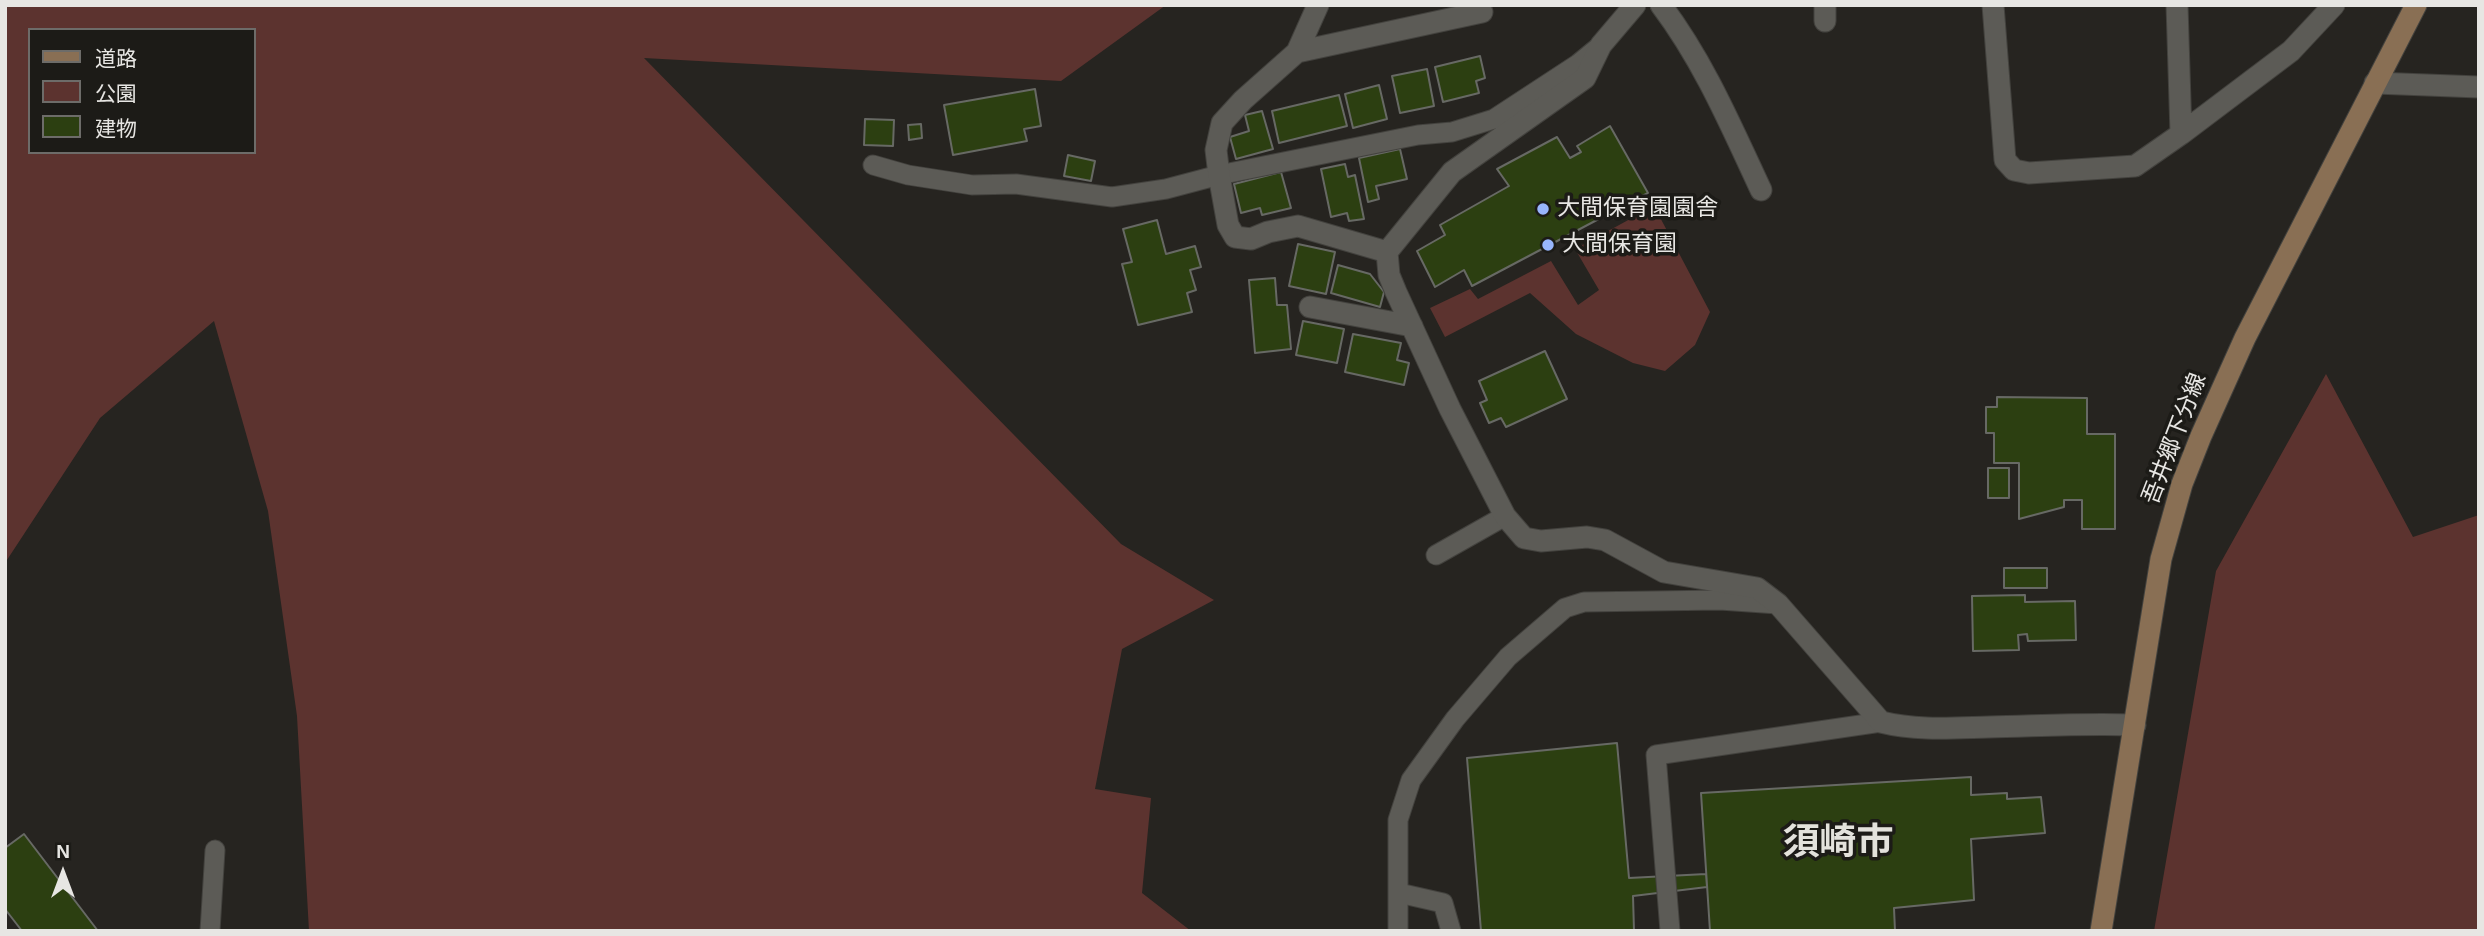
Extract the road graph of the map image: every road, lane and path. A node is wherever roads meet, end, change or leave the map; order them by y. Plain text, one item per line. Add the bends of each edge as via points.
1 (1318, 5) edge
2 (1635, 5) edge
3 (1661, 5) edge
4 (1993, 5) edge
5 (2177, 5) edge
6 (2334, 5) edge
7 (2417, 5) edge
8 (1482, 12) dead end
9 (1601, 45) junction
10 (1297, 52) junction
11 (2375, 83) junction
12 (2479, 87) edge
13 (2181, 134) junction
14 (873, 165) dead end
15 (1219, 175) junction
16 (1761, 190) dead end
17 (1387, 252) junction
18 (1310, 307) dead end
19 (1412, 326) junction
20 (1504, 516) junction
21 (1436, 555) dead end
22 (1778, 604) junction
23 (1881, 722) junction
24 (2135, 725) junction
25 (215, 850) dead end
26 (1399, 893) junction
27 (211, 931) edge
28 (1398, 931) edge
29 (1451, 931) edge
30 (1670, 931) edge
31 (2101, 931) edge

1 - 10 street
2 - 9 street
3 - 16 street via 1708,78
4 - 13 street via 2005,160 2014,170 2135,166
5 - 13 street
6 - 13 street via 2291,51
7 - 11 main road, 吾井郷下分線
8 - 10 street
9 - 15 lane via 1494,118 1452,132
9 - 17 street via 1585,78 1452,172
10 - 15 street via 1222,123 1216,150
11 - 12 street
11 - 24 main road, 吾井郷下分線 via 2245,338 2187,471 2161,559
14 - 15 lane via 972,186 1016,184 1112,197
15 - 17 street via 1228,225 1236,237 1251,239 1298,226
17 - 19 street via 1389,275
18 - 19 street
19 - 20 street
20 - 21 lane
20 - 22 street via 1524,538 1605,540 1664,572 1757,588
22 - 23 street
22 - 26 lane via 1636,599 1584,602 1565,608 1508,657 1411,779 1398,820
23 - 24 street via 1935,729
23 - 30 lane via 1656,755
24 - 31 main road, 吾井郷下分線
25 - 27 lane
26 - 28 lane
26 - 29 lane via 1443,903

